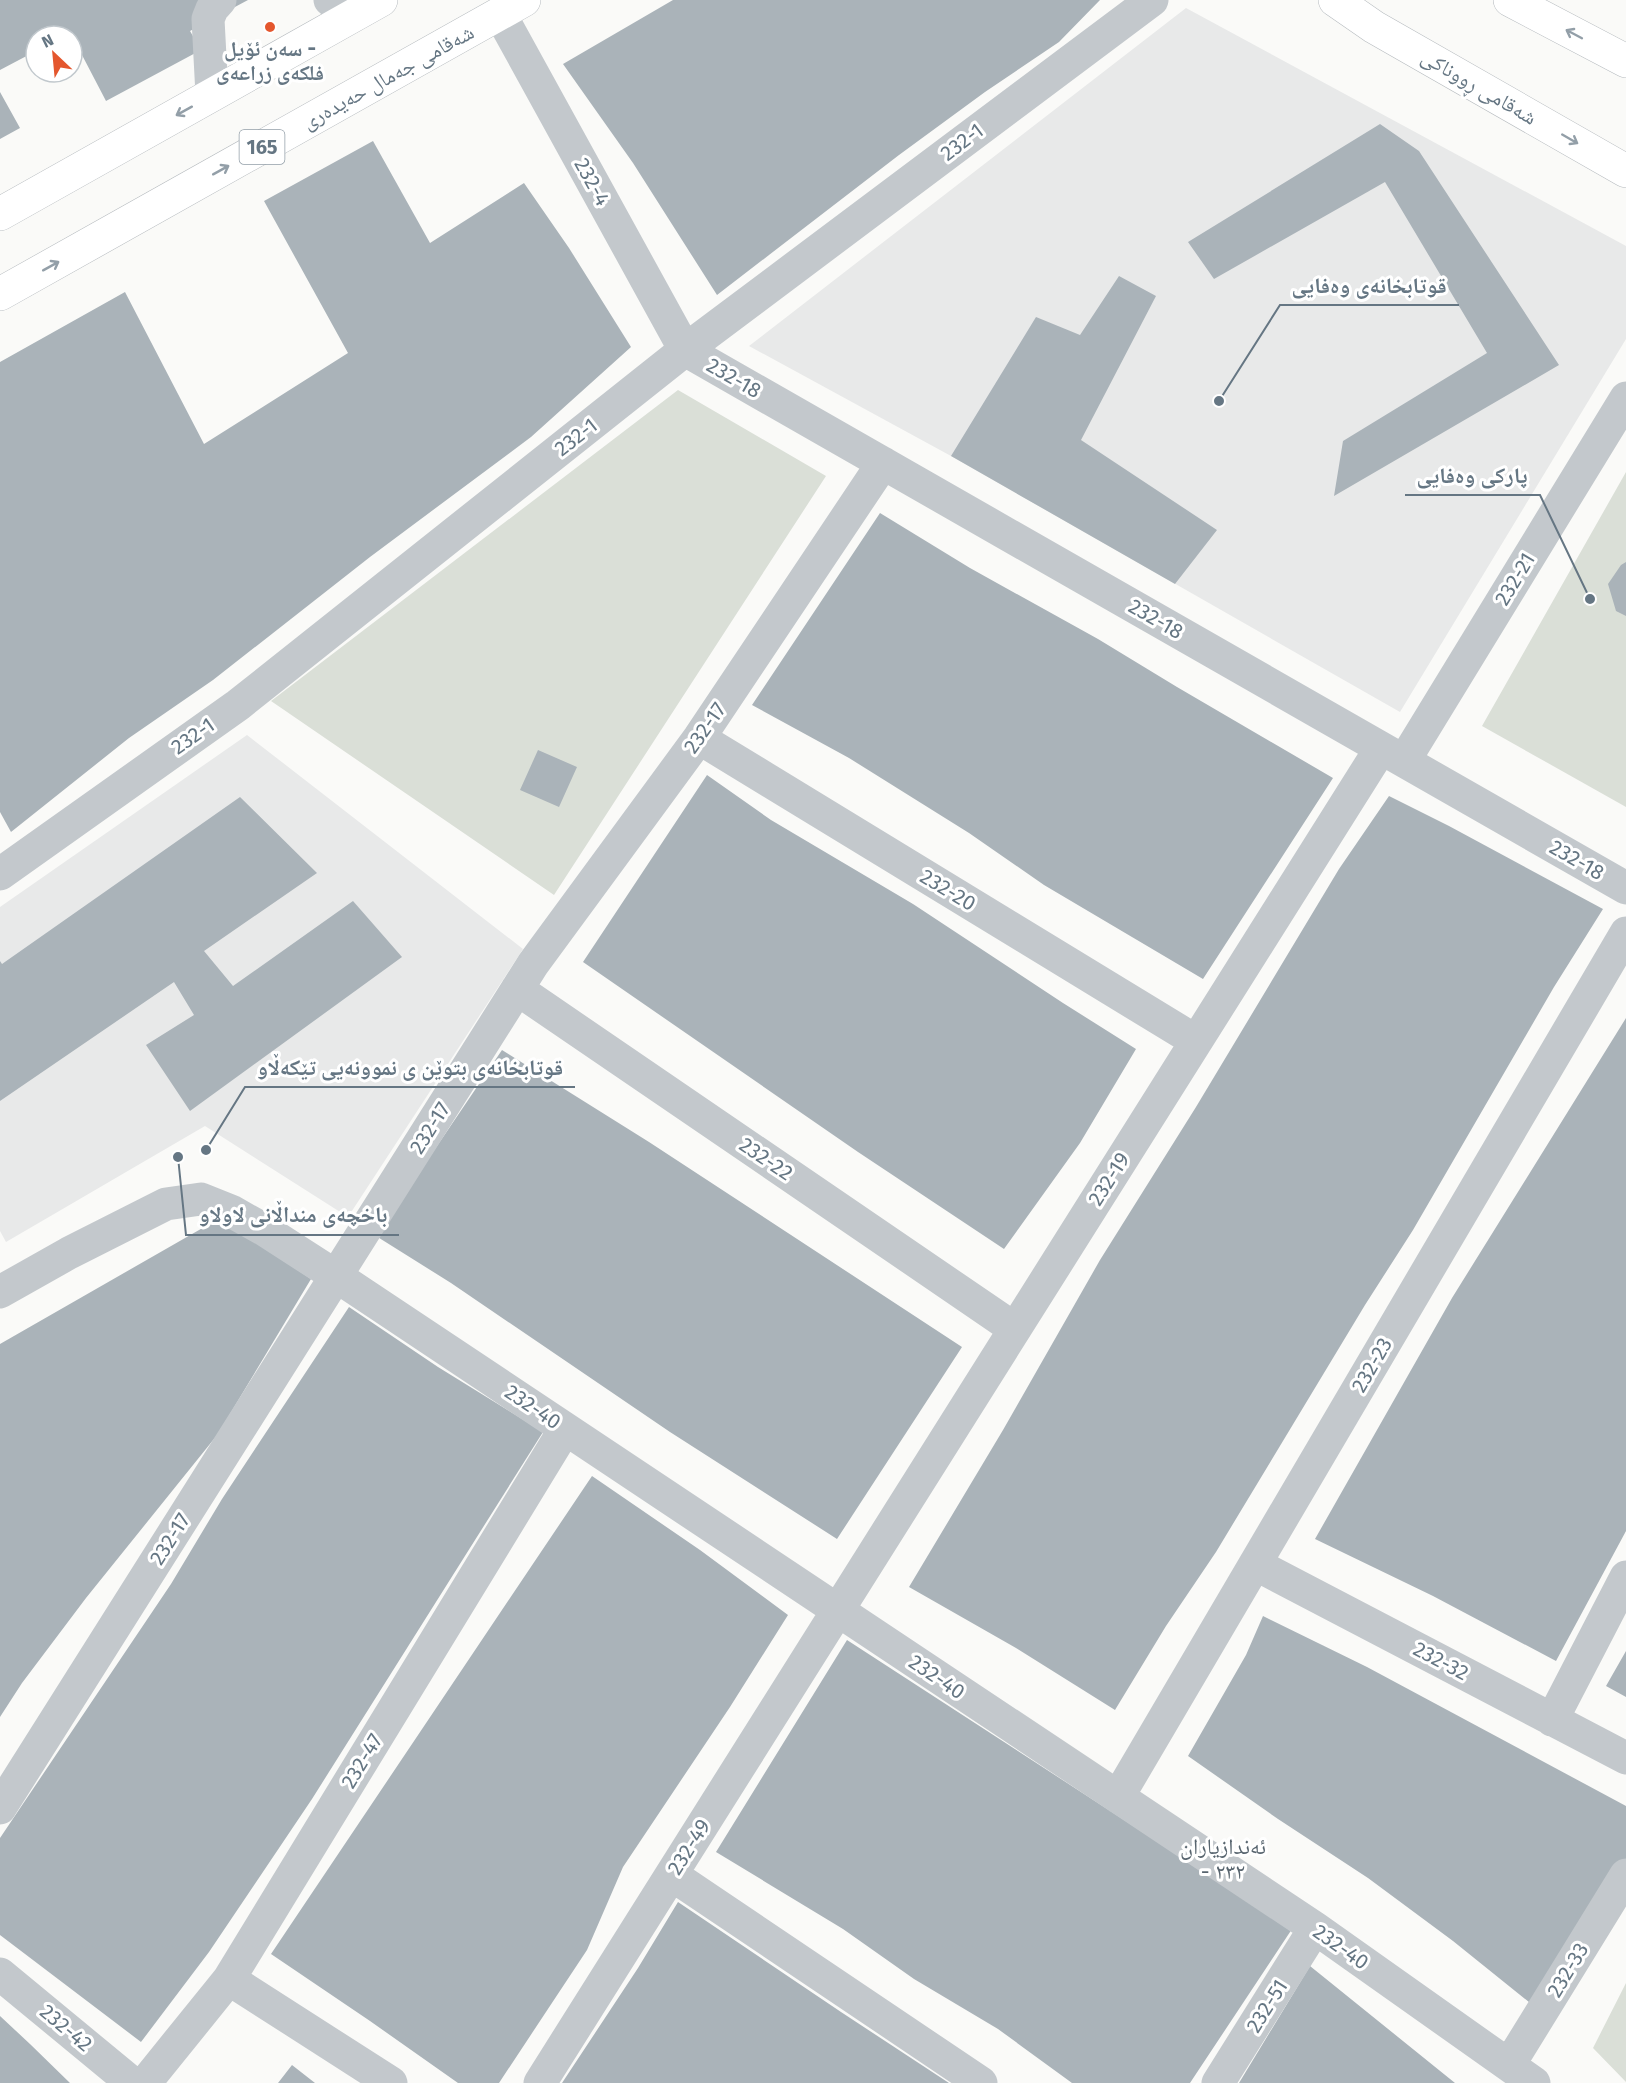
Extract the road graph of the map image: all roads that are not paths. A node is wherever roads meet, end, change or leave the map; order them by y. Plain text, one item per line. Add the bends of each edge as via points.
1 (220, 0) edge
2 (381, 0) edge
3 (1152, 0) edge
4 (1335, 0) edge
5 (1510, 0) edge
6 (512, 7) edge
7 (341, 8) edge
8 (1626, 61) edge
9 (212, 95) junction
10 (1626, 171) edge
11 (0, 214) edge
12 (0, 294) edge
13 (685, 350) junction
14 (1626, 398) edge
15 (883, 463) junction
16 (699, 738) junction
17 (1393, 754) junction
18 (2, 869) edge
19 (1626, 888) edge
20 (1626, 933) edge
21 (517, 989) junction
22 (1196, 1041) junction
23 (336, 1276) junction
24 (0, 1292) edge
25 (1015, 1329) junction
26 (565, 1429) junction
27 (1255, 1564) junction
28 (1626, 1577) edge
29 (837, 1610) junction
30 (1552, 1720) junction
31 (1626, 1758) edge
32 (1118, 1797) junction
33 (0, 1808) edge
34 (672, 1875) junction
35 (1626, 1875) edge
36 (1315, 1928) junction
37 (0, 1974) edge
38 (230, 1979) junction
39 (1522, 2074) edge
40 (132, 2083) edge
41 (145, 2083) edge
42 (391, 2083) edge
43 (540, 2083) edge
44 (981, 2083) edge
45 (1218, 2083) edge

1 - 9 street via 208,19
2 - 7 main road
3 - 13 street, 232-1
4 -> 10 main road, شەقامی ڕووناکی via 1374,27
8 -> 5 main road
12 -> 6 main road, شەقامی جەمال حەیدەری / 165
6 - 13 street, 232-4
7 - 9 main road
9 -> 11 main road
13 - 15 street, 232-18
13 - 18 street, 232-1 via 238,705
14 - 17 street, 232-21
15 - 16 street, 232-17
15 - 17 street, 232-18
16 - 21 street, 232-17
16 - 22 street, 232-20
17 - 19 street, 232-18
17 - 22 street, 232-19
20 - 27 street, 232-23
21 - 23 street, 232-17
21 - 25 street, 232-22
22 - 25 street, 232-19
23 - 24 street, 232-40 via 263,1229 201,1199 166,1204
23 - 26 street, 232-40
23 - 33 street, 232-17
25 - 29 street, 232-19
26 - 29 street, 232-40
26 - 38 street, 232-47
27 - 30 street, 232-32
27 - 32 street, 232-23
28 - 30 street
29 - 32 street, 232-40
29 - 34 street, 232-49
30 - 31 street, 232-32
32 - 36 street, 232-40
34 - 43 street, 232-49
34 - 44 street
35 - 39 street, 232-33
36 - 39 street, 232-40
36 - 45 street, 232-51
37 - 40 street, 232-42
38 - 41 street, 232-47
38 - 42 street

